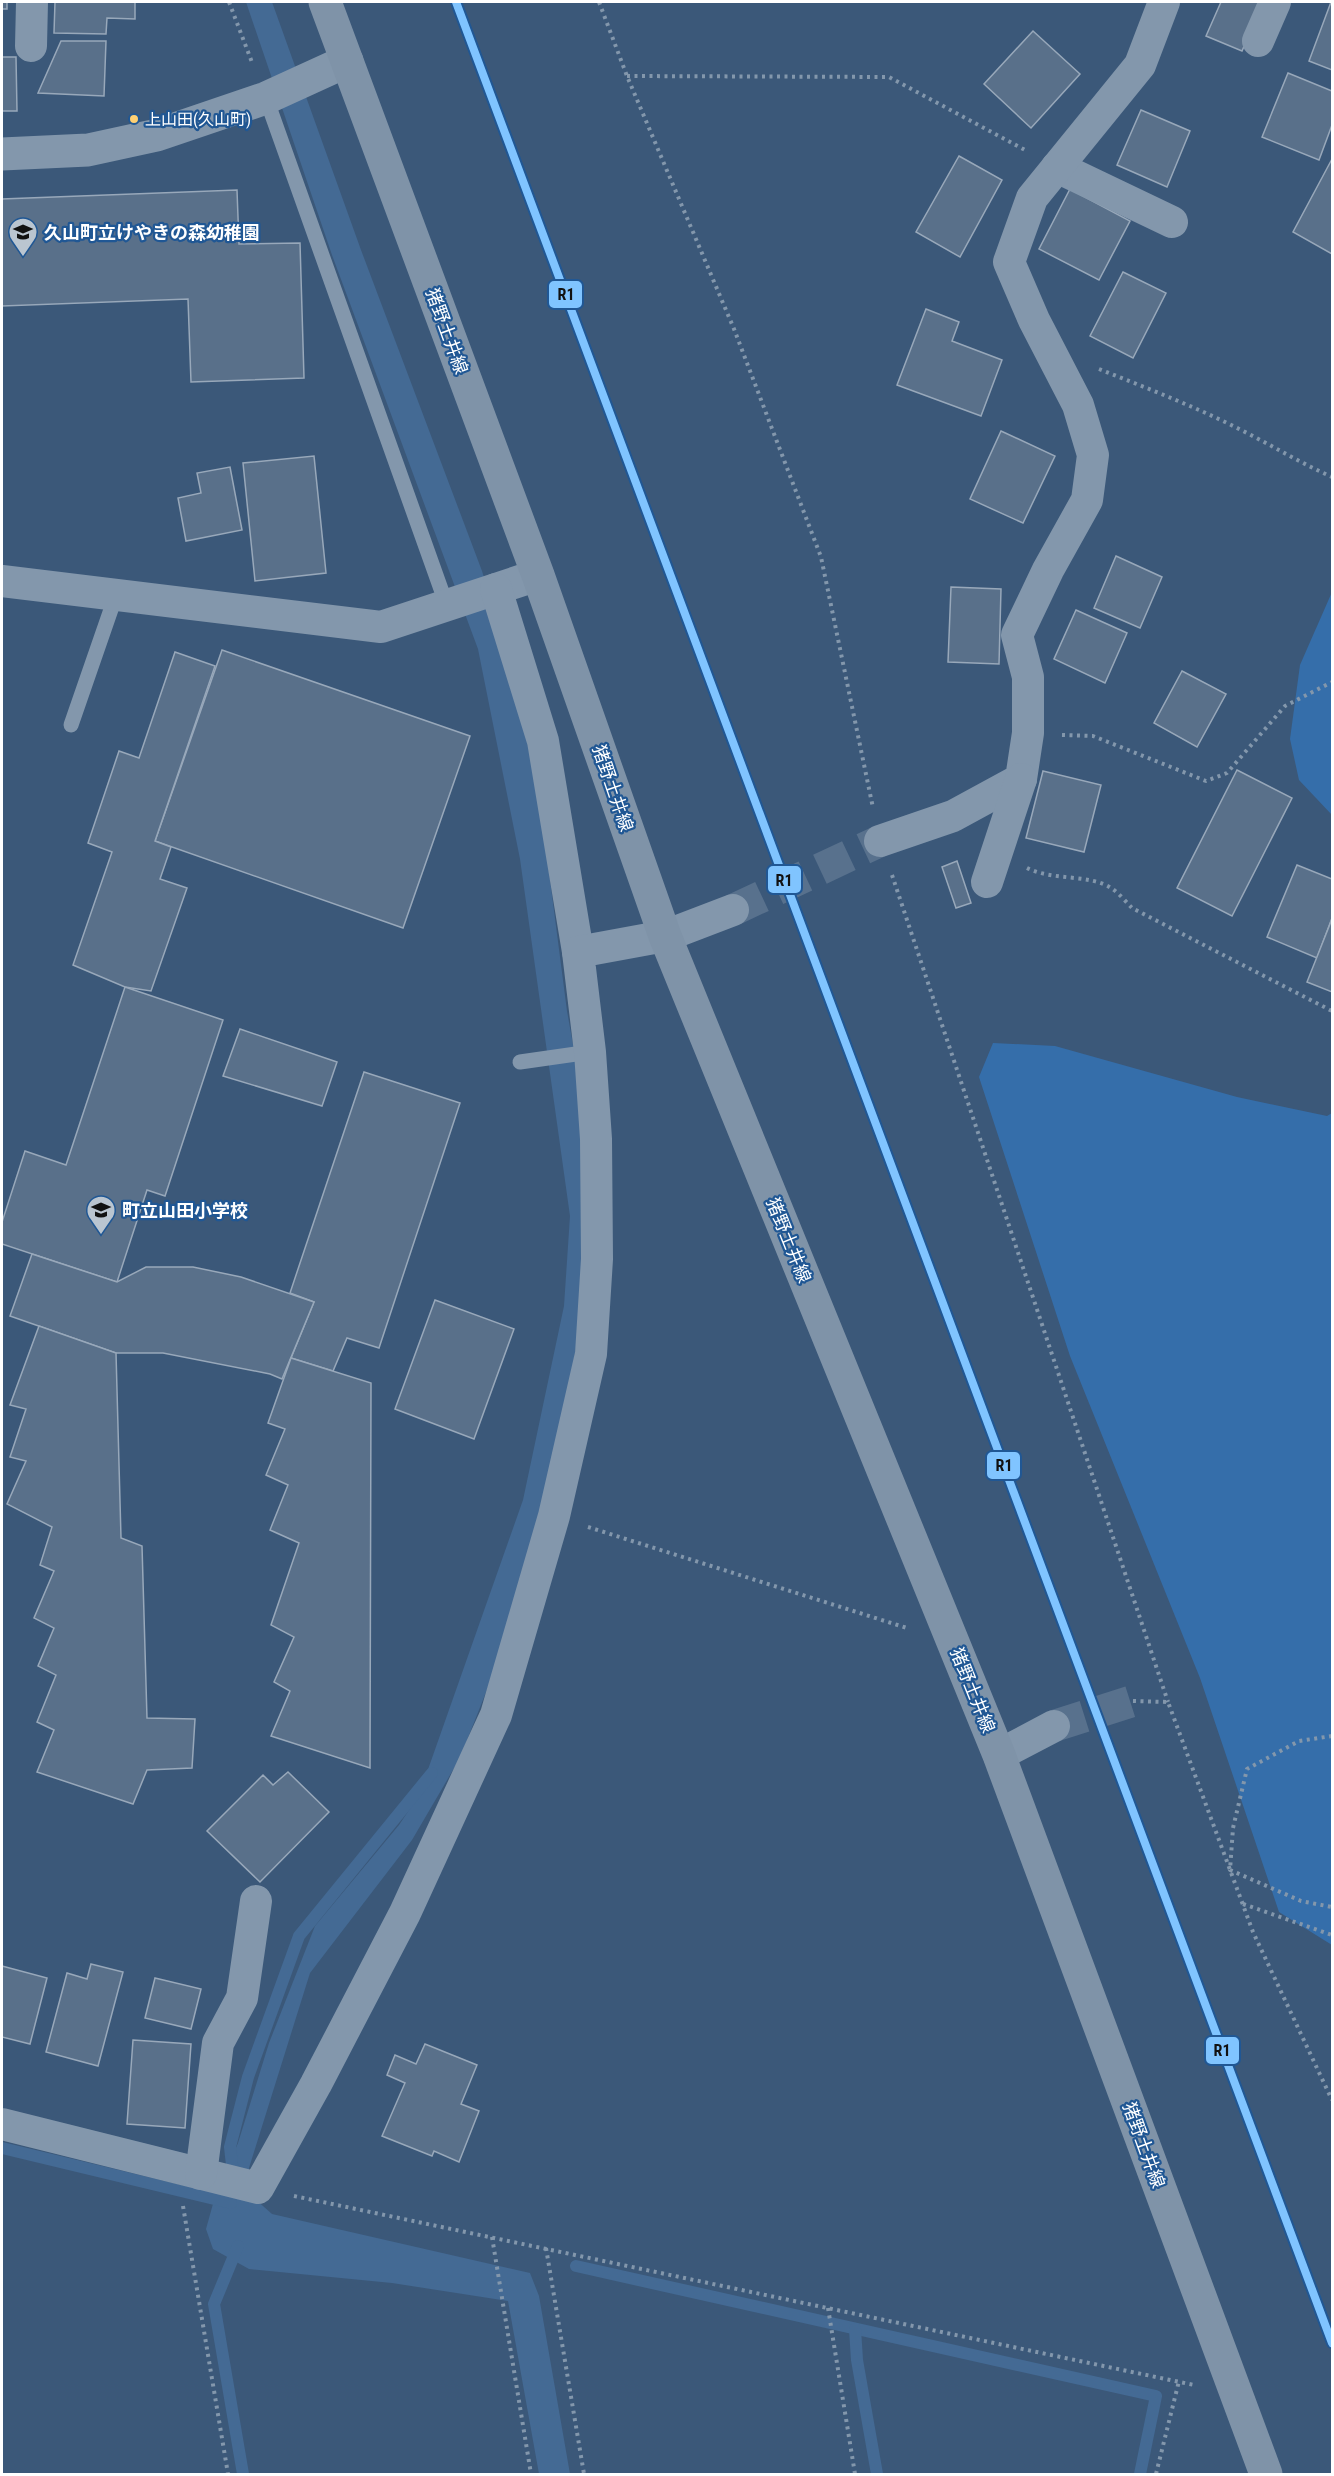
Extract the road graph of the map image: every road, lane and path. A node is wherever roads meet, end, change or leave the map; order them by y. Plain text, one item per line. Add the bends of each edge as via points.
1 (32, 2) edge
2 (229, 2) edge
3 (325, 2) edge
4 (1164, 2) edge
5 (1275, 2) edge
6 (1258, 41) dead end
7 (31, 46) dead end
8 (347, 61) junction
9 (627, 76) dead end
10 (266, 98) junction
11 (2, 154) edge
12 (1057, 167) junction
13 (1172, 222) dead end
14 (1048, 348) junction
15 (1332, 477) edge
16 (538, 575) junction
17 (2, 581) edge
18 (496, 589) junction
19 (116, 595) junction
20 (447, 606) junction
21 (1332, 682) edge
22 (71, 725) dead end
23 (1028, 733) junction
24 (1021, 779) junction
25 (880, 841) tunnel mouth
26 (992, 868) joint
27 (733, 910) tunnel mouth
28 (665, 936) junction
29 (578, 952) junction
30 (1332, 1011) edge
31 (590, 1052) junction
32 (520, 1062) dead end
33 (554, 1516) junction
34 (954, 1642) junction
35 (1133, 1701) tunnel mouth
36 (1054, 1726) tunnel mouth
37 (1332, 1736) edge
38 (999, 1755) junction
39 (1230, 1870) junction
40 (256, 1902) dead end
41 (1242, 1903) junction
42 (1332, 1907) edge
43 (1332, 1935) edge
44 (1332, 2100) edge
45 (2, 2124) edge
46 (198, 2173) junction
47 (258, 2188) junction
48 (492, 2237) junction
49 (546, 2248) junction
50 (828, 2308) junction
51 (1179, 2381) junction
52 (1236, 2393) junction
53 (228, 2475) edge
54 (531, 2475) edge
55 (584, 2475) edge
56 (855, 2475) edge
57 (1156, 2475) edge
58 (1266, 2475) edge

1 - 7 street
2 - 10 path
3 - 8 main road, 猪野土井線
4 - 12 street via 1140,65
5 - 6 street
8 - 10 street
8 - 16 main road, 猪野土井線
9 - 12 path via 889,77
10 - 11 street via 157,135 88,150
10 - 20 lane
12 - 13 street
12 - 14 street via 1032,198 1009,262
14 - 15 path via 1190,406
14 - 23 street via 1078,405 1093,455 1087,500 1017,635 1028,678
16 - 18 street
16 - 28 main road, 猪野土井線
17 - 19 street
18 - 20 street
18 - 29 street via 543,741
19 - 20 street via 381,627
19 - 22 lane
21 - 23 path via 1285,706 1227,773 1206,781 1093,736
23 - 24 street
24 - 25 street via 953,816
24 - 26 street
26 - 30 path via 1083,879 1110,887 1132,908
27 - 28 street
28 - 29 street
28 - 34 main road, 猪野土井線
29 - 31 street
31 - 32 lane
31 - 33 street via 596,1138 597,1259 591,1354
33 - 34 path
33 - 47 street via 496,1715 405,1913
34 - 38 main road, 猪野土井線
35 - 39 path via 1168,1702
36 - 38 street
37 - 39 path via 1299,1741 1247,1769 1233,1828
38 - 52 main road, 猪野土井線
39 - 41 path
39 - 42 path via 1301,1900
40 - 46 street via 242,1998 218,2043
41 - 43 path
41 - 44 path
45 - 46 street
46 - 47 street
46 - 53 path
47 - 48 path
48 - 49 path
48 - 54 path
49 - 50 path
49 - 55 path
50 - 51 path
50 - 56 path
51 - 52 path
51 - 57 path
52 - 58 main road, 猪野土井線

